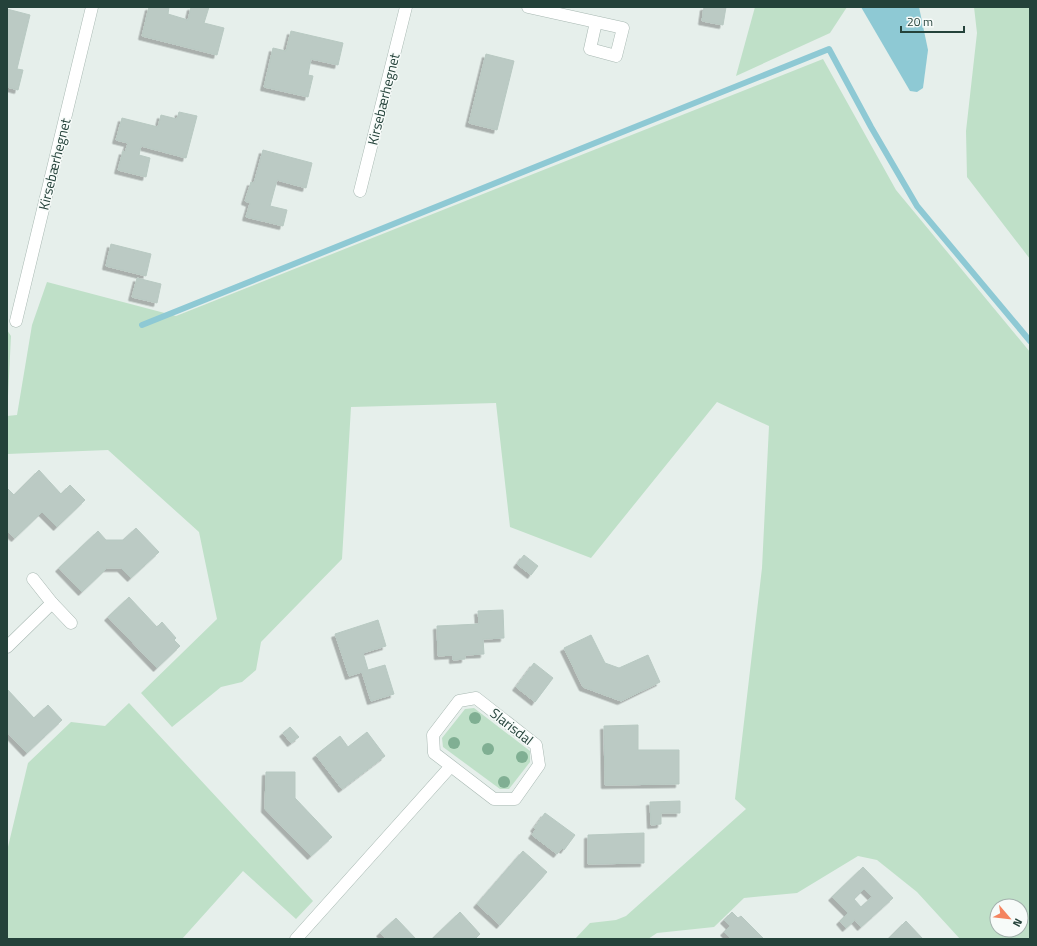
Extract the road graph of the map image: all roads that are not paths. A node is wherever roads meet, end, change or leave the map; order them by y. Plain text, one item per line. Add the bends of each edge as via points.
1 (92, 7) edge
2 (406, 7) edge
3 (528, 7) edge
4 (596, 22) dead end
5 (360, 191) dead end
6 (16, 321) dead end
7 (33, 579) dead end
8 (52, 604) junction
9 (71, 623) dead end
10 (7, 647) edge
11 (451, 766) junction
12 (296, 939) edge

1 - 6 street, Kirsebærhegnet
2 - 5 street, Kirsebærhegnet
3 - 4 street
7 - 8 street
8 - 9 street
8 - 10 street
11 - 11 street, Slarisdal via 494,799 515,799 539,765 536,745 476,698 459,701 433,735 434,753
11 - 12 street

